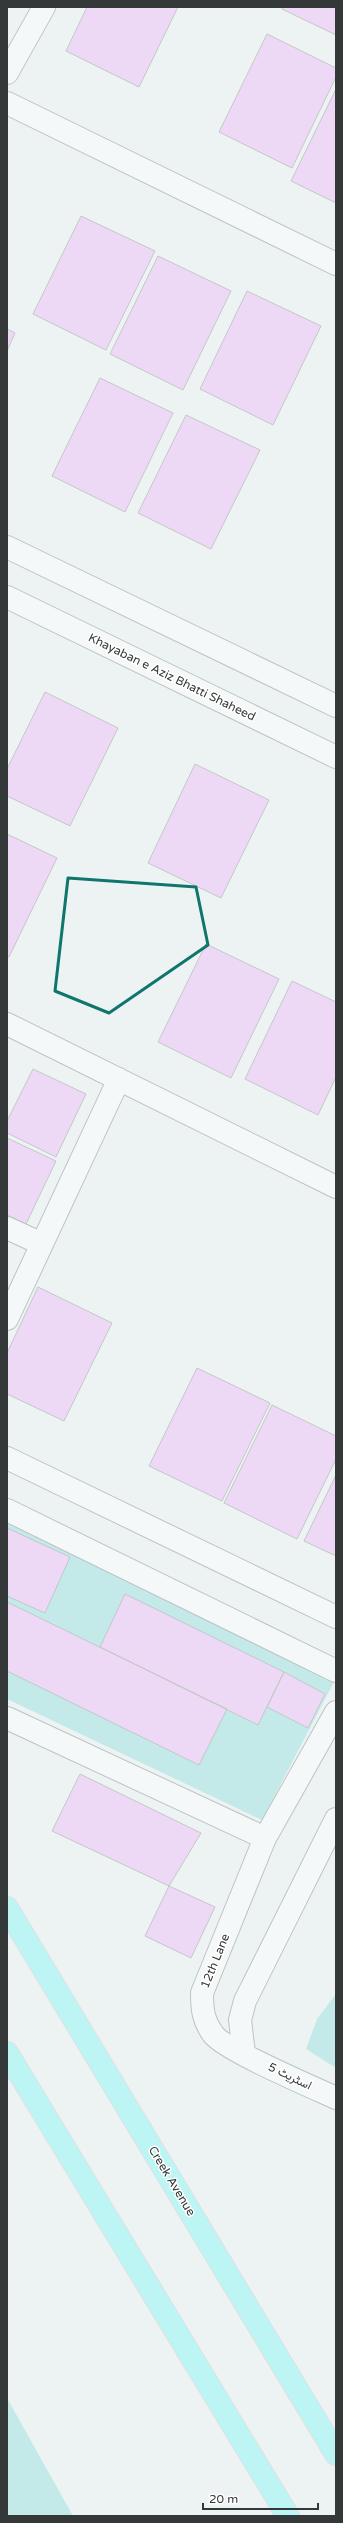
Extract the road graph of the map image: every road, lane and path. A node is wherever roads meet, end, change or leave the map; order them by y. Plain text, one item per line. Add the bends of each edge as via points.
1 (44, 7) edge
2 (7, 73) edge
3 (7, 103) edge
4 (336, 264) edge
5 (7, 547) edge
6 (7, 597) edge
7 (336, 706) edge
8 (336, 757) edge
9 (7, 1024) edge
10 (119, 1079) junction
11 (336, 1187) edge
12 (7, 1228) edge
13 (42, 1244) junction
14 (7, 1319) edge
15 (7, 1458) edge
16 (7, 1510) edge
17 (336, 1616) edge
18 (336, 1671) edge
19 (336, 1712) edge
20 (7, 1718) edge
21 (336, 1819) edge
22 (265, 1838) junction
23 (7, 1908) edge
24 (7, 2052) edge
25 (244, 2054) junction
26 (336, 2098) edge
27 (336, 2454) edge
28 (288, 2516) edge

1 - 2 street
3 - 4 street
5 - 7 street
6 - 8 street, Khayaban e Aziz Bhatti Shaheed
9 - 10 street
10 - 11 street
10 - 13 street
12 - 13 street
13 - 14 street
15 - 17 street
16 - 18 street
19 - 22 street, 12th Lane
20 - 22 street
21 - 25 street via 245,2001 240,2020
22 - 25 street, 12th Lane via 202,1993 201,2013 213,2035
23 - 27 main road, Creek Avenue
24 - 28 main road
25 - 26 street, اسٹریٹ 5

